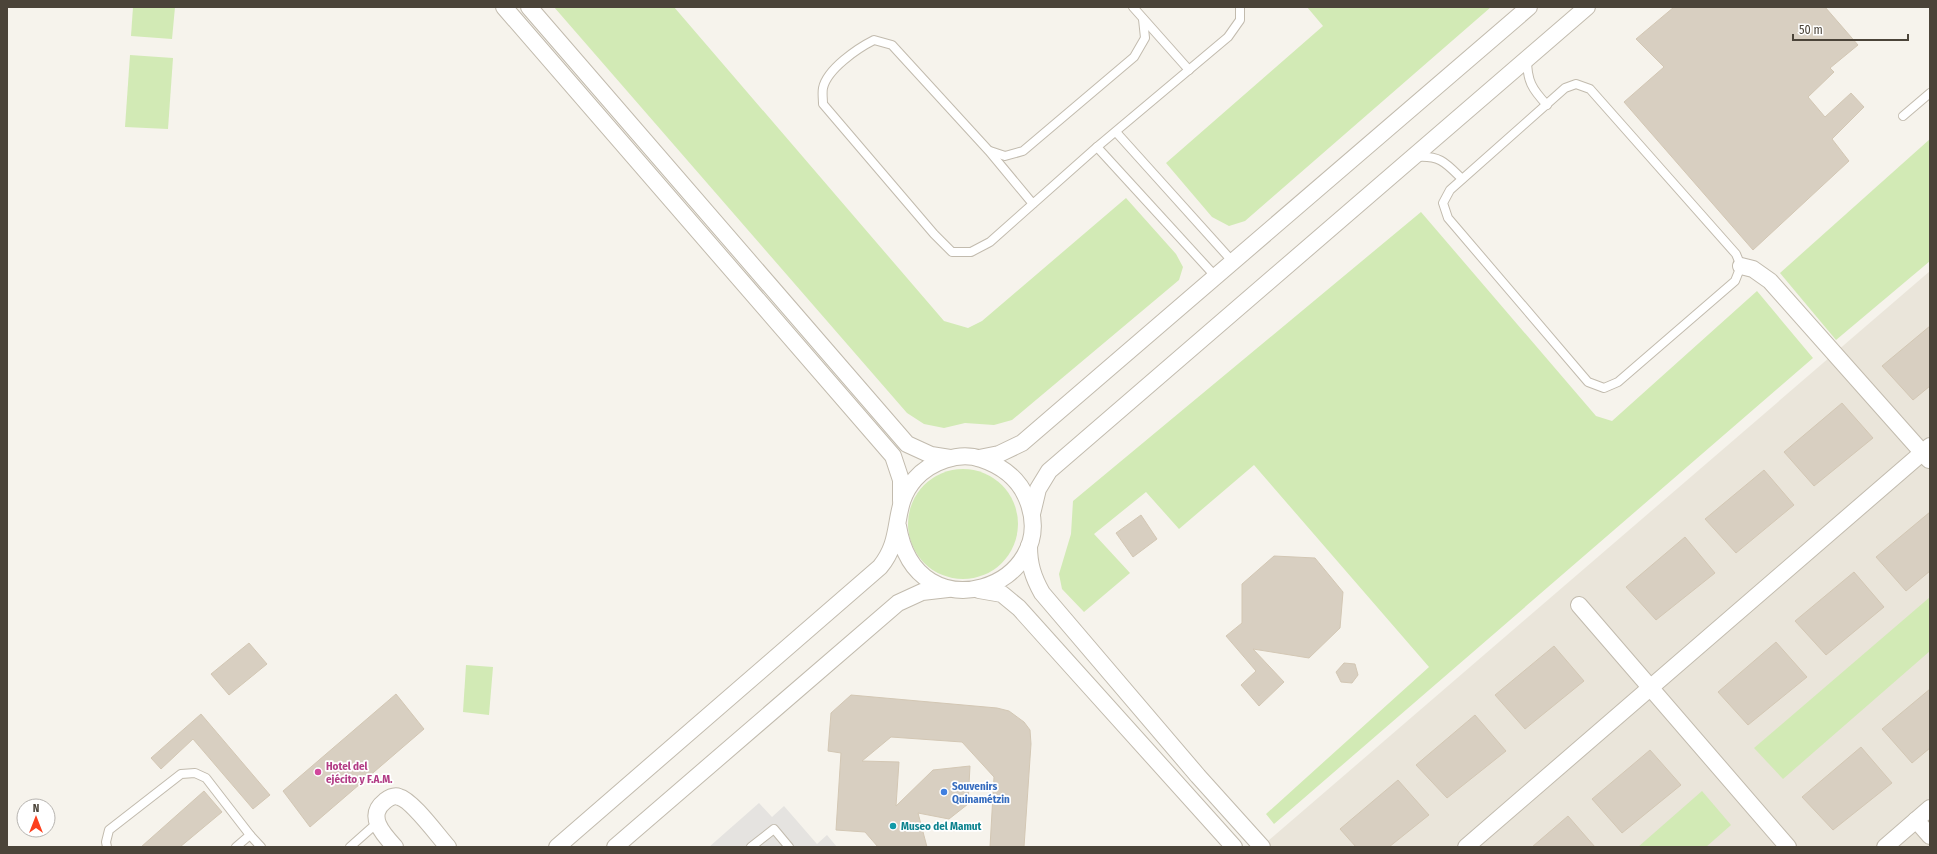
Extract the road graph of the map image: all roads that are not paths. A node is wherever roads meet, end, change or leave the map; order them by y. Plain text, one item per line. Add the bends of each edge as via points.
1 (504, 7) edge
2 (529, 7) edge
3 (1133, 7) edge
4 (1240, 7) edge
5 (1529, 7) edge
6 (1587, 7) edge
7 (1143, 19) junction
8 (1527, 59) junction
9 (1189, 70) junction
10 (1930, 93) edge
11 (1547, 105) junction
12 (1903, 116) dead end
13 (1116, 132) junction
14 (1098, 147) junction
15 (989, 151) junction
16 (1413, 157) junction
17 (1462, 179) junction
18 (1033, 204) junction
19 (1233, 262) junction
20 (1741, 266) junction
21 (1216, 277) junction
22 (1928, 453) edge
23 (962, 457) junction
24 (979, 458) junction
25 (899, 509) junction
26 (1032, 525) junction
27 (898, 526) junction
28 (1029, 543) junction
29 (959, 590) junction
30 (977, 590) junction
31 (1579, 605) dead end
32 (1650, 688) junction
33 (1930, 808) edge
34 (1916, 820) junction
35 (377, 823) junction
36 (250, 835) junction
37 (1930, 836) edge
38 (107, 847) edge
39 (236, 847) edge
40 (261, 847) edge
41 (350, 847) edge
42 (395, 847) edge
43 (448, 847) edge
44 (557, 847) edge
45 (615, 847) edge
46 (752, 847) edge
47 (789, 847) edge
48 (1234, 847) edge
49 (1262, 847) edge
50 (1466, 847) edge
51 (1788, 847) edge
52 (1885, 847) edge

1 - 25 street via 893,456 901,480
2 - 23 street via 907,444 941,458
3 - 7 lane
4 - 9 lane via 1240,20 1228,37
5 - 19 street
6 - 8 street
7 - 9 lane
7 - 15 lane via 1145,38 1134,57 1023,151 1006,156
8 - 11 lane via 1529,81
8 - 16 street
9 - 13 lane
10 - 12 lane
11 - 17 lane
11 - 20 lane via 1565,88 1576,84 1590,89 1736,254
13 - 14 lane
13 - 19 lane
14 - 18 lane
14 - 21 lane
15 - 18 lane
15 - 18 lane via 892,45 874,40 859,47 828,76 823,88 823,104 952,252 972,252 990,242
16 - 17 lane via 1430,156 1443,161
16 - 26 street via 1049,472 1035,497
17 - 20 lane via 1450,190 1443,202 1448,218 1588,382 1604,388 1618,382 1735,281
19 - 21 street
20 - 22 street via 1753,269 1770,281
21 - 24 street via 1022,444 999,454
22 - 32 street
23 - 24 street
23 - 25 street via 944,460 929,467 915,479 905,493
24 - 26 street via 997,465 1012,476 1023,490 1030,507
25 - 27 street
26 - 28 street
27 - 29 street via 900,542 906,557 916,570 943,587
27 - 44 street via 894,543 880,567
28 - 30 street via 1022,560 1010,574 995,584
28 - 49 street via 1032,574 1042,593
29 - 30 street
29 - 45 street via 928,591 898,603
30 - 48 street via 1002,594 1019,608
31 - 32 street
32 - 50 street
32 - 51 street
33 - 34 street
34 - 37 street
34 - 52 street
35 - 41 lane
35 - 42 street
35 - 43 street via 377,811 382,803 389,797 399,797 410,803
36 - 38 lane via 206,778 195,773 181,774 109,830
36 - 39 lane
36 - 40 lane
46 - 47 lane via 774,829

